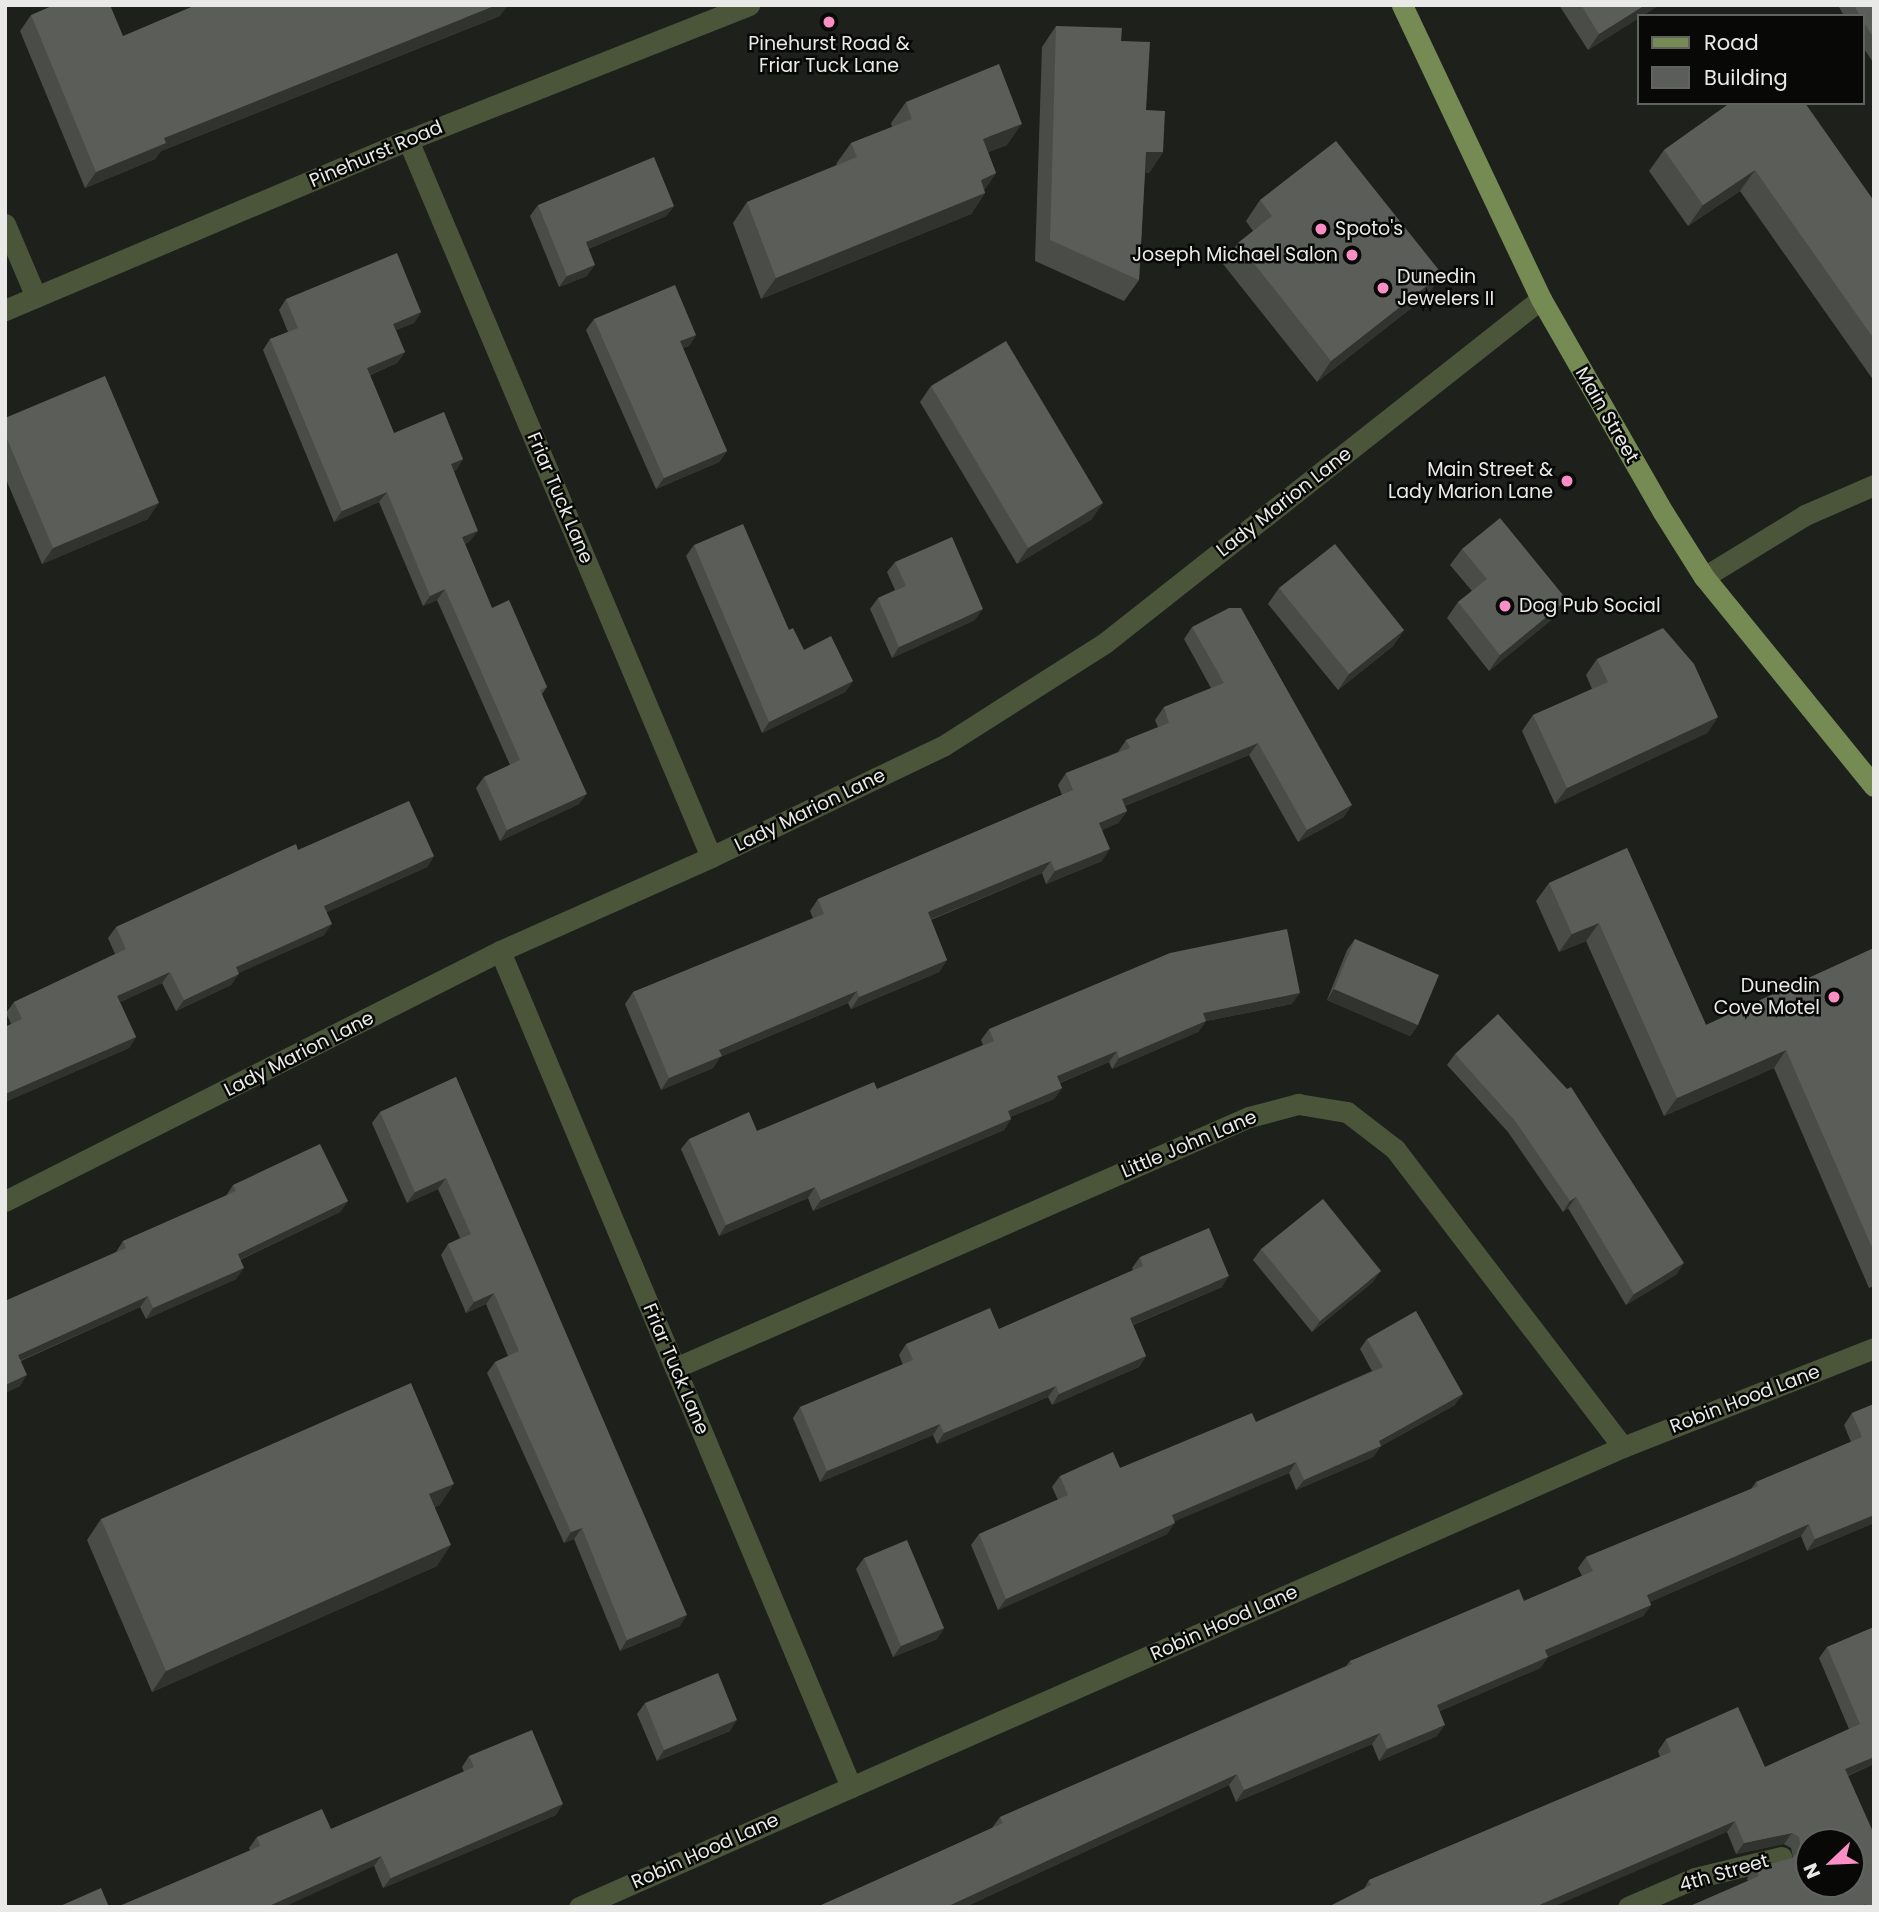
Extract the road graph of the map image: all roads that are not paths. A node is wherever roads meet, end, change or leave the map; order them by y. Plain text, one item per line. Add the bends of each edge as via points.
1 (749, 5) edge
2 (1402, 5) edge
3 (408, 140) junction
4 (5, 225) edge
5 (36, 297) junction
6 (1541, 299) junction
7 (5, 310) edge
8 (1874, 485) edge
9 (1704, 577) junction
10 (1874, 786) edge
11 (711, 857) junction
12 (500, 951) junction
13 (5, 1201) edge
14 (1874, 1348) edge
15 (675, 1368) junction
16 (1623, 1447) junction
17 (851, 1787) junction
18 (1781, 1857) edge
19 (579, 1907) edge
20 (1628, 1907) edge

1 - 3 street, Pinehurst Road
2 - 6 main road, Main Street
3 - 5 street, Pinehurst Road
3 - 11 street, Friar Tuck Lane
4 - 5 street
5 - 7 street, Pinehurst Road
6 - 9 main road, Main Street
6 - 11 street, Lady Marion Lane via 1106,642 943,746
8 - 9 street via 1805,516
9 - 10 main road, Main Street
11 - 12 street, Lady Marion Lane
12 - 13 street, Lady Marion Lane
12 - 15 street, Friar Tuck Lane
14 - 16 street, Robin Hood Lane
15 - 16 street, Little John Lane via 1249,1116 1298,1104 1347,1112 1395,1149
15 - 17 street, Friar Tuck Lane
16 - 17 street, Robin Hood Lane
17 - 19 street, Robin Hood Lane
18 - 20 street, 4th Street via 1695,1878

